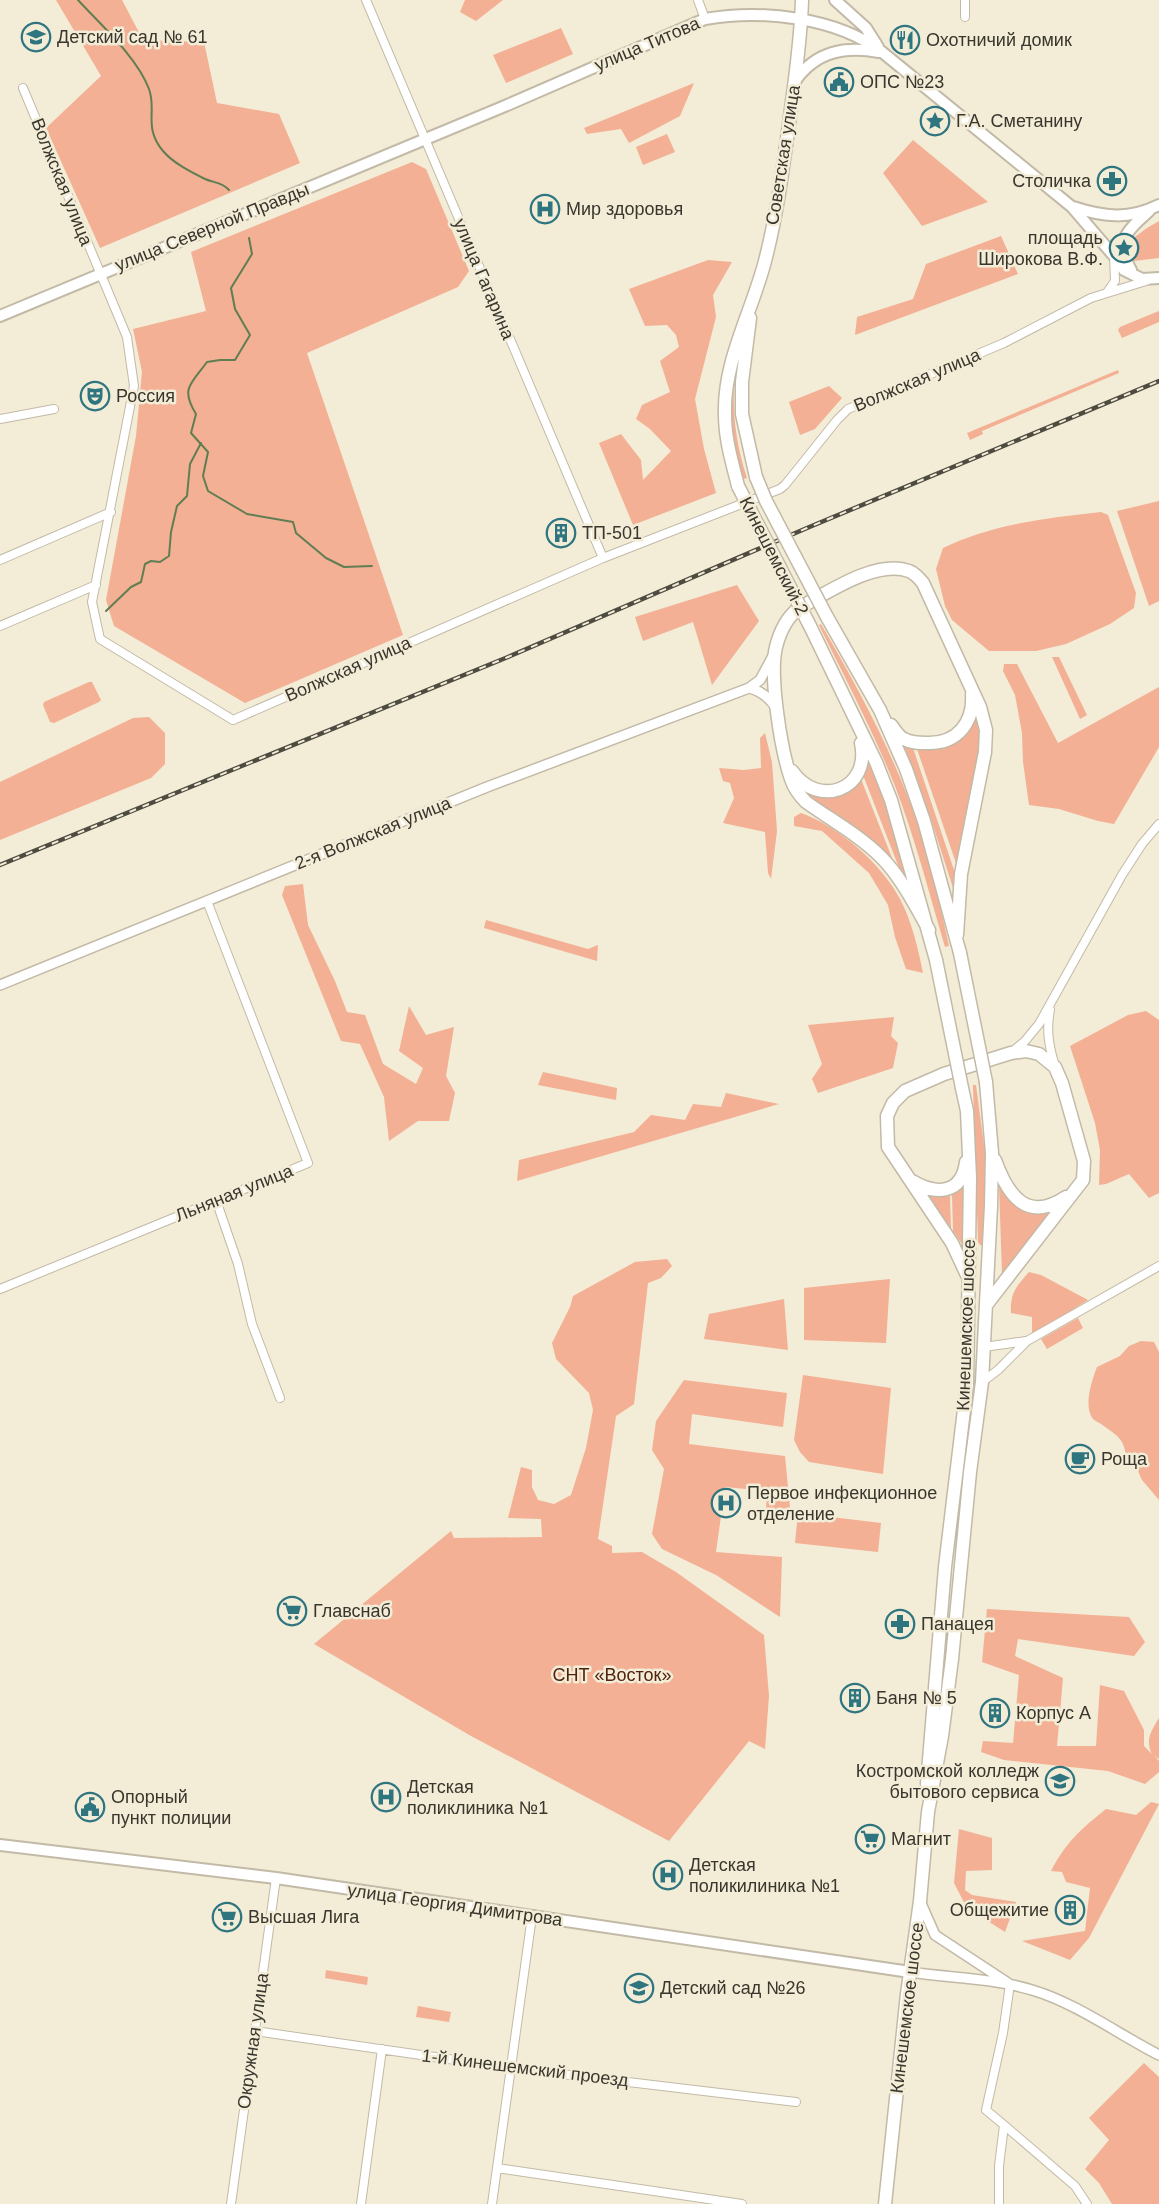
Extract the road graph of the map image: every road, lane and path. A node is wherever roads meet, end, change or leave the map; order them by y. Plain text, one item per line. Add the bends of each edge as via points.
1 (366, 0) edge
2 (698, 0) edge
3 (802, 0) edge
4 (835, 0) edge
5 (965, 0) edge
6 (965, 17) dead end
7 (705, 19) junction
8 (802, 20) junction
9 (882, 52) junction
10 (795, 81) junction
11 (23, 87) dead end
12 (425, 140) junction
13 (1072, 207) junction
14 (1155, 207) edge
15 (1123, 239) junction
16 (1114, 256) junction
17 (99, 274) junction
18 (1136, 277) junction
19 (1155, 279) edge
20 (1107, 292) junction
21 (751, 308) junction
22 (0, 316) edge
23 (54, 409) dead end
24 (0, 419) edge
25 (111, 512) junction
26 (603, 558) junction
27 (0, 560) edge
28 (96, 585) junction
29 (0, 626) edge
30 (776, 649) junction
31 (971, 687) junction
32 (749, 688) junction
33 (880, 710) junction
34 (778, 711) junction
35 (857, 725) junction
36 (786, 763) junction
37 (1159, 824) edge
38 (207, 901) junction
39 (929, 930) junction
40 (957, 934) junction
41 (0, 985) edge
42 (1051, 1003) junction
43 (1011, 1053) junction
44 (1055, 1067) junction
45 (969, 1140) junction
46 (992, 1153) junction
47 (907, 1178) junction
48 (1072, 1193) junction
49 (216, 1200) junction
50 (1159, 1266) edge
51 (970, 1283) junction
52 (0, 1289) edge
53 (987, 1304) junction
54 (1028, 1341) junction
55 (984, 1347) junction
56 (982, 1382) junction
57 (280, 1398) dead end
58 (928, 1812) junction
59 (0, 1845) edge
60 (276, 1878) junction
61 (920, 1901) junction
62 (532, 1916) junction
63 (910, 1972) junction
64 (1010, 1984) junction
65 (255, 2031) junction
66 (382, 2049) junction
67 (1159, 2055) edge
68 (511, 2068) junction
69 (796, 2102) dead end
70 (1004, 2125) junction
71 (497, 2168) junction
72 (231, 2204) edge
73 (361, 2204) edge
74 (492, 2204) edge
75 (742, 2204) edge
76 (885, 2204) edge
77 (999, 2204) edge
78 (1087, 2204) edge

1 - 12 street, улица Гагарина
2 - 7 street
3 - 8 main road, Советская улица
4 - 9 main road via 866,28
5 - 6 street
7 - 8 main road, улица Титова via 723,16
7 - 12 main road, улица Титова
8 - 9 main road, улица Титова via 856,34
8 - 10 main road, Советская улица
9 - 10 main road via 832,51 805,68
9 - 13 main road, улица Титова
10 - 21 main road, Советская улица via 779,191
11 - 17 street, Волжская улица
12 - 17 main road, улица Северной Правды
12 - 26 street, улица Гагарина
13 - 14 main road via 1106,216 1124,216
13 - 16 main road
14 - 15 main road
15 - 16 street
15 - 18 main road via 1122,249
16 - 18 main road via 1124,270
16 - 20 street via 1115,281
17 - 22 main road, улица Северной Правды
17 - 25 street, Волжская улица via 127,337 134,386
18 - 19 main road
19 - 20 street, Волжская улица
20 - 26 street, Волжская улица via 1004,343 848,409 780,489
21 - 33 main road, Кинешемский-2, bridge via 742,414 756,477 827,617
21 - 35 main road, Кинешемский-2, bridge via 728,379 724,414 729,454 738,486
23 - 24 street
25 - 27 street
25 - 28 street, Волжская улица
26 - 28 street, Волжская улица via 233,720 100,639 92,602
28 - 29 street
30 - 31 main road via 784,622 798,608 863,574 898,568 912,571 923,583
30 - 32 street via 760,680
30 - 34 main road via 774,694
31 - 33 main road via 970,718 962,730 936,744 904,739
31 - 40 main road via 986,730 985,752 961,874
32 - 34 street via 771,700
32 - 38 street, 2-я Волжская улица via 487,787
33 - 40 main road via 924,820
34 - 36 main road
35 - 36 main road via 864,756 854,780 845,787 824,792 813,789 796,777
35 - 39 main road via 891,800
36 - 39 main road via 791,781 806,802 882,858
37 - 42 street via 1122,875
38 - 41 street, 2-я Волжская улица
38 - 49 street, Льняная улица via 308,1162
39 - 45 main road, Кинешемское шоссе, bridge via 967,1111
40 - 46 main road, bridge via 986,1082
42 - 43 street via 1039,1024
42 - 44 street via 1047,1026
43 - 44 main road via 1039,1054
43 - 47 main road via 931,1079 905,1091 893,1104 887,1116 888,1147
44 - 48 main road via 1084,1161 1083,1180
45 - 47 main road via 965,1171 952,1187 932,1190
45 - 51 main road, Кинешемское шоссе
46 - 48 main road via 1009,1191 1024,1204 1039,1208
46 - 53 main road, Кинешемское шоссе
47 - 51 main road via 952,1243
48 - 53 main road
49 - 52 street, Льняная улица
49 - 57 street via 238,1264 252,1324
50 - 54 street
51 - 58 main road, Кинешемское шоссе via 967,1385 935,1675
53 - 55 main road, Кинешемское шоссе
54 - 55 street
54 - 56 street
55 - 56 main road, Кинешемское шоссе
56 - 58 main road, Кинешемское шоссе via 952,1659
58 - 61 main road, Кинешемское шоссе
59 - 60 main road, улица Георгия Димитрова
60 - 62 main road, улица Георгия Димитрова
60 - 65 street, Окружная улица
61 - 63 main road, Кинешемское шоссе
61 - 64 street via 935,1935
62 - 63 main road, улица Георгия Димитрова
62 - 68 street
63 - 64 street
63 - 76 main road, Кинешемское шоссе
64 - 67 street via 1056,1999
64 - 70 street via 986,2110
65 - 66 street, 1-й Кинешемский проезд
65 - 72 street, Окружная улица
66 - 68 street, 1-й Кинешемский проезд
66 - 73 street
68 - 69 street, 1-й Кинешемский проезд
68 - 71 street
70 - 77 street
70 - 78 street via 1075,2186
71 - 74 street
71 - 75 street

